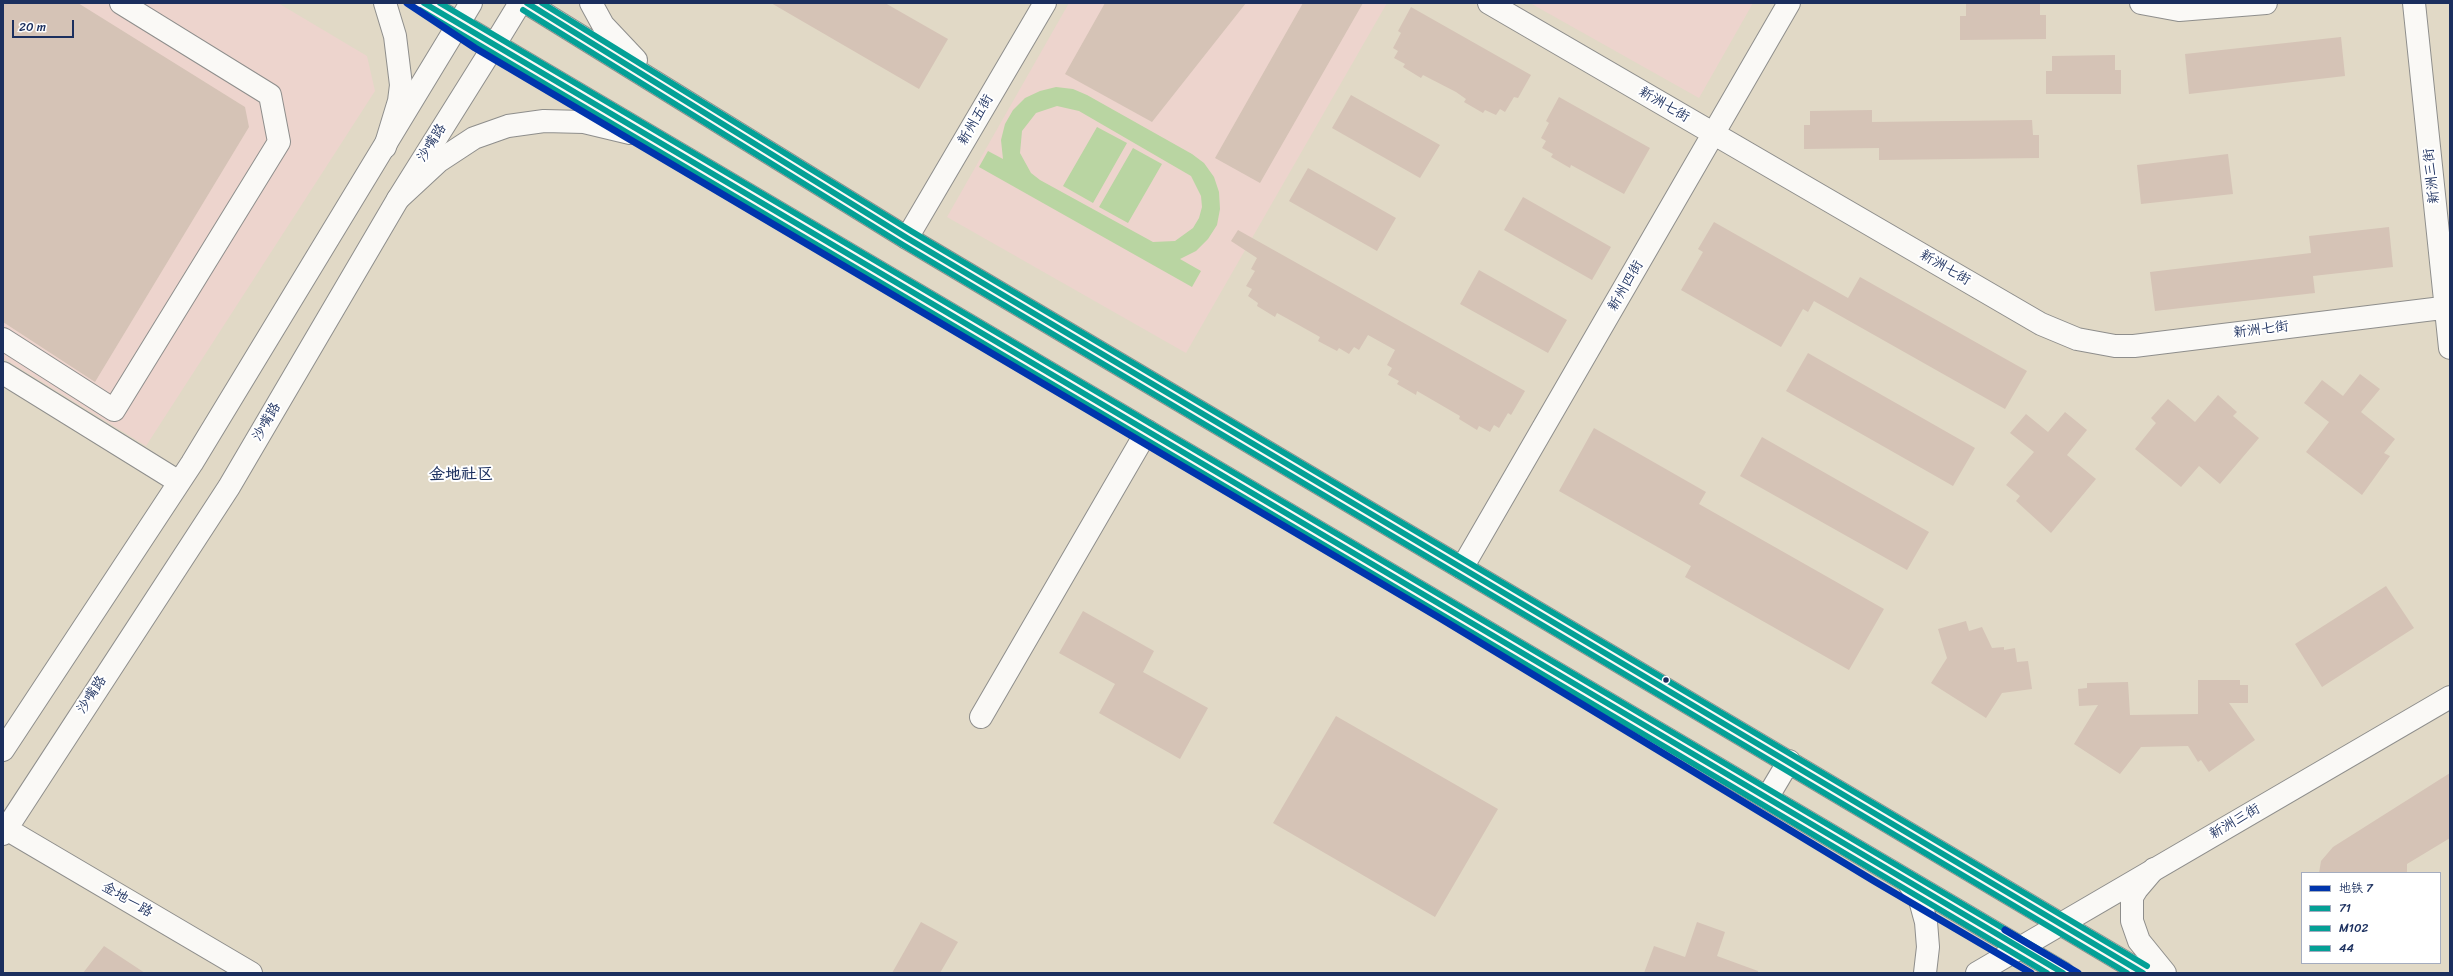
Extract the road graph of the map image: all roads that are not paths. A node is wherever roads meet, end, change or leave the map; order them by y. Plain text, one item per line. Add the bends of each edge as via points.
1 (121, 3) edge
2 (385, 3) edge
3 (424, 3) edge
4 (471, 3) edge
5 (520, 3) edge
6 (527, 3) edge
7 (592, 3) edge
8 (1045, 3) edge
9 (1489, 3) edge
10 (1789, 3) edge
11 (2141, 3) edge
12 (2266, 3) edge
13 (2414, 3) edge
14 (459, 23) junction
15 (494, 44) junction
16 (675, 96) junction
17 (1714, 134) junction
18 (658, 141) junction
19 (386, 147) junction
20 (398, 199) junction
21 (907, 238) junction
22 (2448, 307) edge
23 (3, 339) edge
24 (2450, 348) edge
25 (3, 373) edge
26 (1148, 431) junction
27 (179, 482) junction
28 (1462, 568) junction
29 (2450, 697) edge
30 (981, 717) dead end
31 (3, 750) edge
32 (1789, 761) junction
33 (1767, 798) junction
34 (4, 830) edge
35 (2154, 869) junction
36 (1908, 881) junction
37 (2062, 922) junction
38 (2020, 947) junction
39 (252, 973) edge
40 (1925, 973) edge
41 (1977, 973) edge
42 (2063, 973) edge
43 (2143, 973) edge
44 (2165, 973) edge

1 - 23 street via 270,95 279,142 114,410
2 - 19 street via 395,36 401,85
3 - 14 street
4 - 14 street
5 - 15 street, 沙嘴路
6 - 16 street
7 - 16 street via 603,25 624,50
8 - 21 street, 新州五街
9 - 17 street, 新洲七街
10 - 17 street, 新州四街
11 - 12 street via 2179,10
13 - 22 street, 新洲三街
14 - 15 street
14 - 19 street
15 - 18 street
15 - 20 street, 沙嘴路
16 - 21 street
17 - 22 street, 新洲七街 via 2041,324 2083,341 2134,346
17 - 28 street, 新州四街
18 - 20 street via 584,122 544,121 508,126 474,138 439,161
18 - 26 street
19 - 27 street
20 - 34 street, 沙嘴路 via 229,487
21 - 28 street
22 - 24 street, 新洲三街
25 - 27 street
26 - 30 street
26 - 33 street
27 - 31 street
28 - 32 street
29 - 35 street, 新洲三街
32 - 33 street
32 - 37 street
33 - 36 street
34 - 39 street, 金地一路
35 - 37 street, 新洲三街
35 - 44 street via 2132,897 2132,921 2139,941
36 - 38 street
36 - 40 street via 1920,900 1926,922 1928,947
37 - 38 street, 新洲三街
37 - 43 street
38 - 41 street, 新洲三街
38 - 42 street

